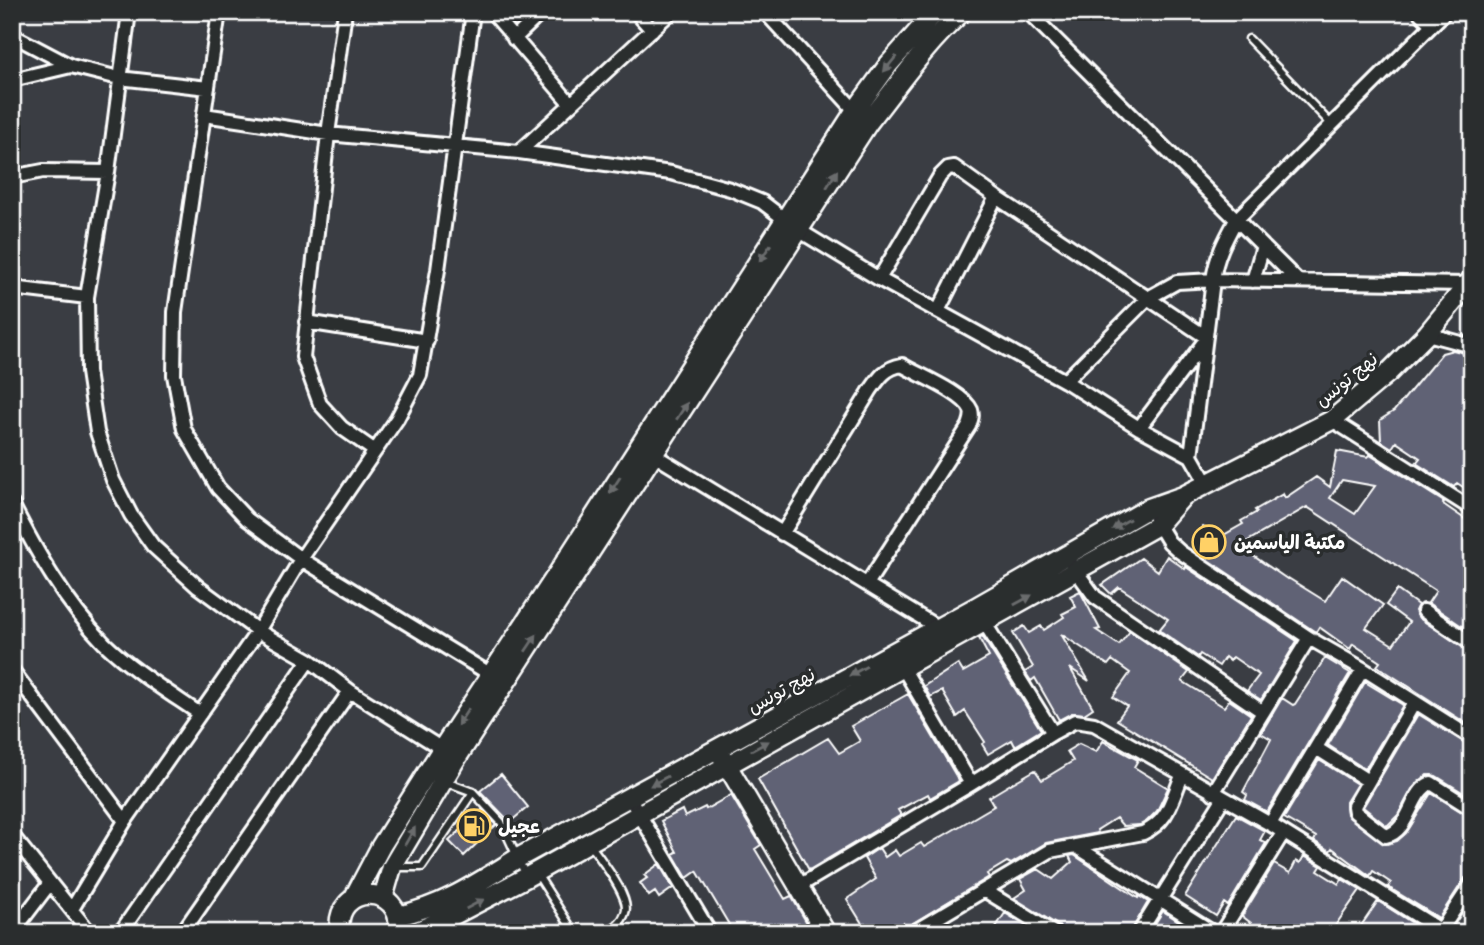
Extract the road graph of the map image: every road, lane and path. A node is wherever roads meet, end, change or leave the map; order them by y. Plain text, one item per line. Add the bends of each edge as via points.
1 (129, 12) edge
2 (219, 12) edge
3 (345, 12) edge
4 (473, 12) edge
5 (492, 12) edge
6 (542, 12) edge
7 (636, 12) edge
8 (671, 12) edge
9 (765, 12) edge
10 (935, 12) edge
11 (961, 12) edge
12 (1028, 12) edge
13 (1419, 12) edge
14 (1445, 12) edge
15 (1432, 25) junction
16 (652, 30) junction
17 (12, 35) edge
18 (1249, 39) dead end
19 (514, 40) junction
20 (71, 66) junction
21 (119, 78) junction
22 (12, 80) edge
23 (208, 89) junction
24 (570, 103) junction
25 (204, 115) junction
26 (861, 117) junction
27 (1332, 125) junction
28 (328, 134) junction
29 (453, 148) junction
30 (519, 152) junction
31 (108, 172) junction
32 (12, 177) edge
33 (996, 197) junction
34 (1236, 220) junction
35 (793, 226) junction
36 (1263, 246) junction
37 (879, 279) junction
38 (1213, 280) junction
39 (1253, 281) junction
40 (1298, 281) junction
41 (1470, 282) edge
42 (12, 288) edge
43 (86, 297) junction
44 (1148, 298) junction
45 (938, 311) junction
46 (306, 322) junction
47 (1427, 334) junction
48 (1205, 339) junction
49 (427, 341) junction
50 (1472, 346) edge
51 (1065, 381) junction
52 (1332, 420) junction
53 (1139, 428) junction
54 (647, 450) junction
55 (375, 451) junction
56 (1191, 456) junction
57 (1207, 484) junction
58 (1183, 496) junction
59 (12, 504) edge
60 (1149, 508) junction
61 (1471, 508) edge
62 (1158, 525) junction
63 (782, 534) junction
64 (301, 559) junction
65 (1070, 563) junction
66 (867, 584) junction
67 (1424, 611) dead end
68 (980, 615) junction
69 (937, 627) junction
70 (258, 631) junction
71 (1309, 638) junction
72 (947, 643) junction
73 (1472, 644) edge
74 (309, 660) junction
75 (898, 660) junction
76 (1363, 669) junction
77 (12, 670) edge
78 (498, 679) junction
79 (350, 691) junction
80 (1414, 703) junction
81 (1263, 712) junction
82 (200, 714) junction
83 (1053, 733) junction
84 (1472, 738) edge
85 (718, 748) junction
86 (1316, 748) junction
87 (449, 754) junction
88 (727, 765) junction
89 (1182, 776) junction
90 (442, 780) junction
91 (1368, 780) junction
92 (971, 784) junction
93 (473, 792) junction
94 (1218, 796) junction
95 (629, 797) junction
96 (1472, 809) edge
97 (639, 813) junction
98 (125, 821) junction
99 (1270, 824) junction
100 (1283, 833) junction
101 (12, 835) edge
102 (589, 842) junction
103 (1077, 847) junction
104 (518, 858) junction
105 (392, 867) junction
106 (531, 875) junction
107 (50, 883) junction
108 (1472, 883) edge
109 (799, 886) junction
110 (984, 890) junction
111 (383, 898) junction
112 (353, 899) junction
113 (1160, 899) junction
114 (72, 909) junction
115 (398, 924) edge
116 (1441, 932) edge
117 (12, 933) edge
118 (90, 933) edge
119 (120, 933) edge
120 (182, 933) edge
121 (340, 933) edge
122 (413, 933) edge
123 (577, 933) edge
124 (605, 933) edge
125 (710, 933) edge
126 (826, 933) edge
127 (912, 933) edge
128 (1054, 933) edge
129 (1139, 933) edge
130 (1214, 933) edge
131 (1221, 933) edge

1 - 21 street
2 - 23 street
3 - 28 street
4 - 29 street
5 - 19 street
6 - 19 street
7 - 16 street
8 - 16 street
9 - 26 street
10 -> 26 street via 890,64
11 - 26 street
12 - 34 street
13 - 15 street
14 - 15 street
15 - 27 street
16 - 24 street
17 - 20 street
18 - 27 lane
19 - 24 street
20 - 21 street
20 - 22 street
21 - 23 street
21 - 31 street
23 - 25 street
24 - 30 street
25 - 28 street
25 - 64 street via 175,312 174,375 184,429 218,488 247,519
26 - 35 street
27 - 34 street
28 - 29 street
28 - 46 street
29 - 30 street
29 - 49 street
30 - 35 street via 671,173 762,202
31 - 32 street via 43,171
31 - 43 street
33 - 37 street via 959,170 948,168
33 - 44 street
33 - 45 street
34 - 36 street
34 - 38 street via 1216,261
35 - 37 street
35 - 54 street
36 - 39 street
36 - 40 street
37 - 45 street
38 - 39 street
38 - 44 street via 1177,282
38 - 48 street
39 - 40 street
40 - 41 street
41 - 47 street, نهج تونس
42 - 43 street
43 - 70 street via 88,372 97,432 131,515 153,546 198,587
44 - 48 street
44 - 51 street
45 - 51 street
46 - 49 street
46 - 55 street via 303,357 320,404 342,428
47 - 50 street
47 - 52 street, نهج تونس
48 - 53 street
48 - 56 street
49 - 55 street via 410,398
51 - 53 street
52 - 57 street, نهج تونس
52 - 61 street
53 - 56 street
54 - 63 street
54 - 78 street
55 - 64 street
56 - 57 street
57 - 58 street, نهج تونس
58 - 60 street, نهج تونس
58 - 62 street, نهج تونس
59 - 82 street via 46,567 105,644
60 - 62 street
60 -> 65 street, نهج تونس
62 - 65 street, نهج تونس
62 - 71 street via 1180,552
63 - 66 street
63 - 66 street via 883,373 902,365 962,399 971,409 969,426
64 - 70 street
64 - 78 street
65 - 68 street, نهج تونس
65 - 81 street via 1096,597
66 - 69 street
67 - 73 street
68 - 69 street, نهج تونس
68 - 72 street, نهج تونس
68 - 83 street
69 - 72 street
69 - 75 street, نهج تونس
70 - 74 street
70 - 82 street
71 - 76 street
71 - 81 street
72 - 75 street, نهج تونس
74 - 79 street
74 - 119 street
75 -> 85 street, نهج تونس
88 -> 75 street, نهج تونس
75 - 92 street
76 - 80 street
76 - 86 street
77 - 98 street
78 - 87 street
79 - 87 street
79 - 120 street
80 - 84 street
80 - 91 street
81 - 94 street
82 - 98 street
83 - 89 street via 1075,722 1094,724
83 - 92 street
85 - 88 street
85 -> 95 street, نهج تونس
86 - 91 street
86 - 99 street
87 - 90 street
87 - 112 street via 381,846
88 - 97 street, نهج تونس
88 - 109 street
89 - 94 street
89 - 103 street via 1156,828
90 - 93 lane
105 -> 90 street
91 - 96 street via 1354,810 1386,836 1397,831 1429,783
92 - 109 street
93 - 104 lane via 501,822
93 - 105 lane via 422,867
94 - 99 street
94 - 113 street
95 - 97 street
95 - 104 street, نهج تونس
97 - 102 street, نهج تونس
97 - 125 street
98 - 114 street
99 - 100 street
100 - 116 street
100 - 131 street
101 - 107 street
102 - 106 street, نهج تونس
102 - 124 lane via 626,899 627,911 618,925
103 - 110 street via 1050,850
103 - 113 street
104 - 106 lane
104 - 115 street, نهج تونس
105 - 111 street
122 -> 106 street, نهج تونس
106 - 123 lane
107 - 114 street
107 - 117 street
108 - 116 street
109 - 126 street
110 - 127 street
110 - 128 street
111 - 112 street via 368,894
111 - 115 street via 390,902
112 - 121 street via 339,917
113 - 129 street
113 - 130 street
114 - 118 street

